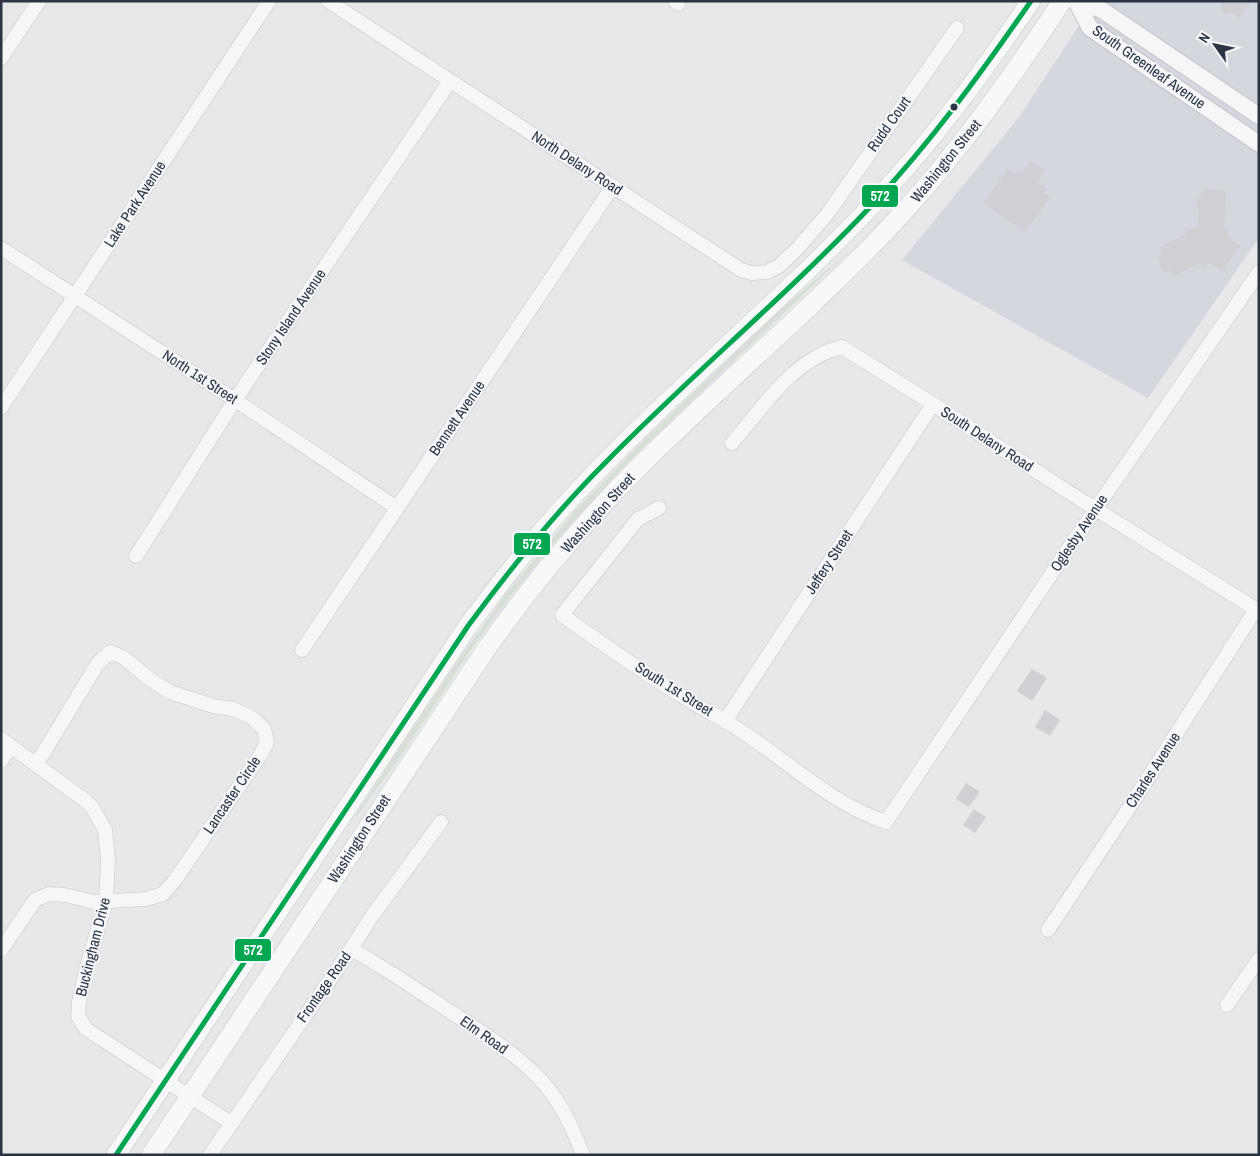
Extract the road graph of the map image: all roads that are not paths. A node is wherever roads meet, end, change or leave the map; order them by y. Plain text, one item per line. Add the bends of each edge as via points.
1 (39, 1) edge
2 (269, 1) edge
3 (328, 1) edge
4 (1031, 1) edge
5 (1071, 2) edge
6 (957, 28) dead end
7 (1, 58) edge
8 (450, 81) junction
9 (1259, 116) edge
10 (1259, 144) edge
11 (613, 186) junction
12 (821, 221) joint
13 (1, 248) edge
14 (1259, 272) edge
15 (74, 296) junction
16 (235, 400) junction
17 (933, 404) junction
18 (1, 408) edge
19 (732, 443) dead end
20 (397, 508) junction
21 (659, 508) dead end
22 (1096, 509) junction
23 (136, 556) dead end
24 (1257, 610) edge
25 (302, 650) dead end
26 (725, 721) junction
27 (6, 743) edge
28 (1, 761) edge
29 (36, 765) junction
30 (903, 798) joint
31 (441, 822) dead end
32 (106, 901) junction
33 (1048, 930) dead end
34 (351, 949) junction
35 (1, 950) edge
36 (1259, 959) edge
37 (1227, 1005) dead end
38 (166, 1080) junction
39 (190, 1096) junction
40 (231, 1123) junction
41 (116, 1155) edge
42 (151, 1155) edge
43 (210, 1155) edge
44 (583, 1155) edge

1 - 7 street
2 - 15 street, Lake Park Avenue
3 - 8 street, North Delany Road
4 - 38 main road, Washington Street via 963,98 898,177 840,238 587,482 511,569 463,634
5 - 9 street, South Greenleaf Avenue via 1102,10
5 - 10 street, South Greenleaf Avenue via 1090,28
5 - 39 main road, Washington Street via 951,157 896,220 639,467 531,588 487,648
6 - 12 street, Rudd Court
8 - 11 street, North Delany Road
8 - 16 street, Stony Island Avenue
11 - 12 street, North Delany Road via 741,270 752,273 767,272 778,266
11 - 20 street, Bennett Avenue
13 - 15 street, North 1st Street
14 - 22 street, Oglesby Avenue
15 - 16 street, North 1st Street
15 - 18 street, Lake Park Avenue
16 - 20 street, North 1st Street
16 - 23 street, Stony Island Avenue
17 - 19 street, South Delany Road via 842,347 825,352 804,365 777,389
17 - 22 street, South Delany Road
17 - 26 street, Jeffery Street
20 - 25 street, Bennett Avenue
21 - 26 street, South 1st Street via 638,519 562,615
22 - 24 street, South Delany Road
22 - 30 street, Oglesby Avenue
24 - 33 street, Charles Avenue
26 - 30 street, South 1st Street via 816,785 868,816 886,822
27 - 28 street
27 - 29 street, Buckingham Drive
29 - 32 street, Buckingham Drive via 86,801 105,830 108,860
29 - 32 street, Lancaster Circle via 98,663 110,652 123,657 170,692 232,709 252,717 264,729 267,742 261,754 163,894 146,899
31 - 34 street, Frontage Road
32 - 35 street via 94,902 65,894 49,894 35,900
32 - 38 street, Buckingham Drive via 86,970 78,1016 86,1029
34 - 40 street, Frontage Road
34 - 44 street, Elm Road via 484,1034 538,1077 571,1124
36 - 37 street
38 - 39 street, Buckingham Drive
38 - 41 main road, Washington Street
39 - 40 street, Buckingham Drive
39 - 42 main road, Washington Street
40 - 43 street, Frontage Road

